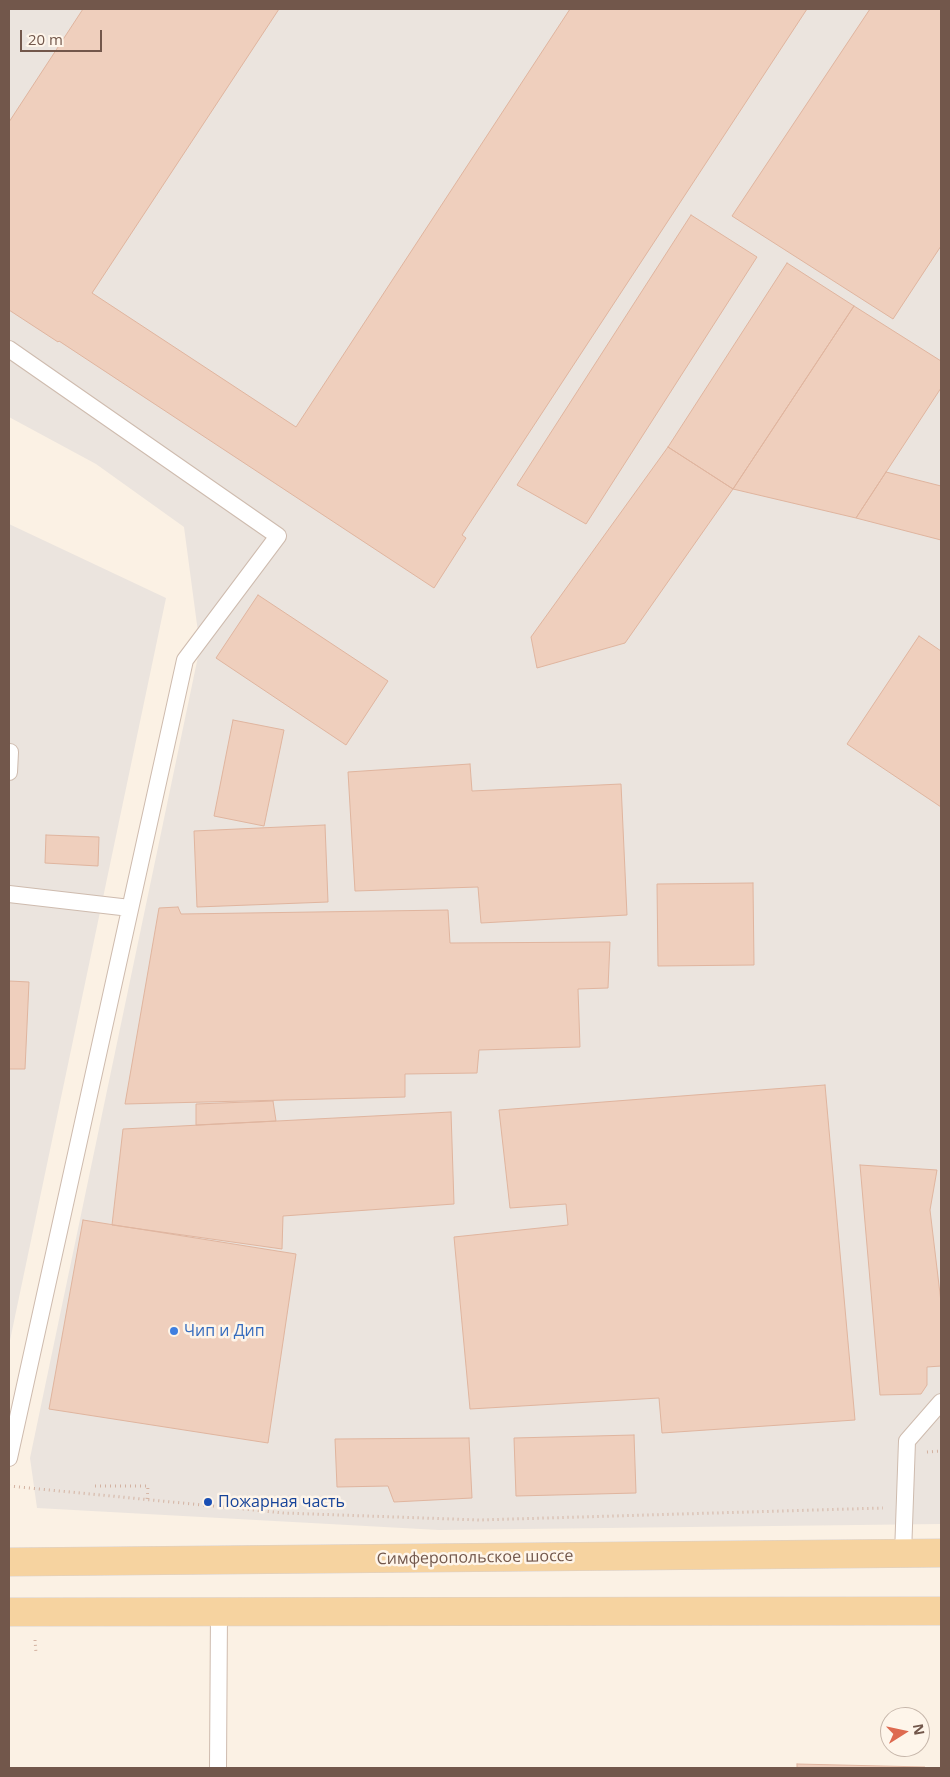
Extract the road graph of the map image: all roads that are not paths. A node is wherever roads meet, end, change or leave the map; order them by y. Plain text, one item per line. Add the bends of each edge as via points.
1 (9, 349) edge
2 (9, 752) edge
3 (9, 772) edge
4 (9, 894) edge
5 (130, 908) junction
6 (941, 1402) edge
7 (9, 1458) edge
8 (941, 1553) edge
9 (903, 1554) junction
10 (9, 1562) edge
11 (941, 1611) edge
12 (9, 1612) edge
13 (219, 1612) junction
14 (218, 1768) edge

1 - 5 lane via 278,536 185,660
2 - 3 lane
4 - 5 lane
5 - 7 lane
6 - 9 lane via 907,1441
8 - 9 main road, Симферопольское шоссе
9 - 10 main road, Симферопольское шоссе
11 - 13 main road
12 - 13 main road
13 - 14 lane

